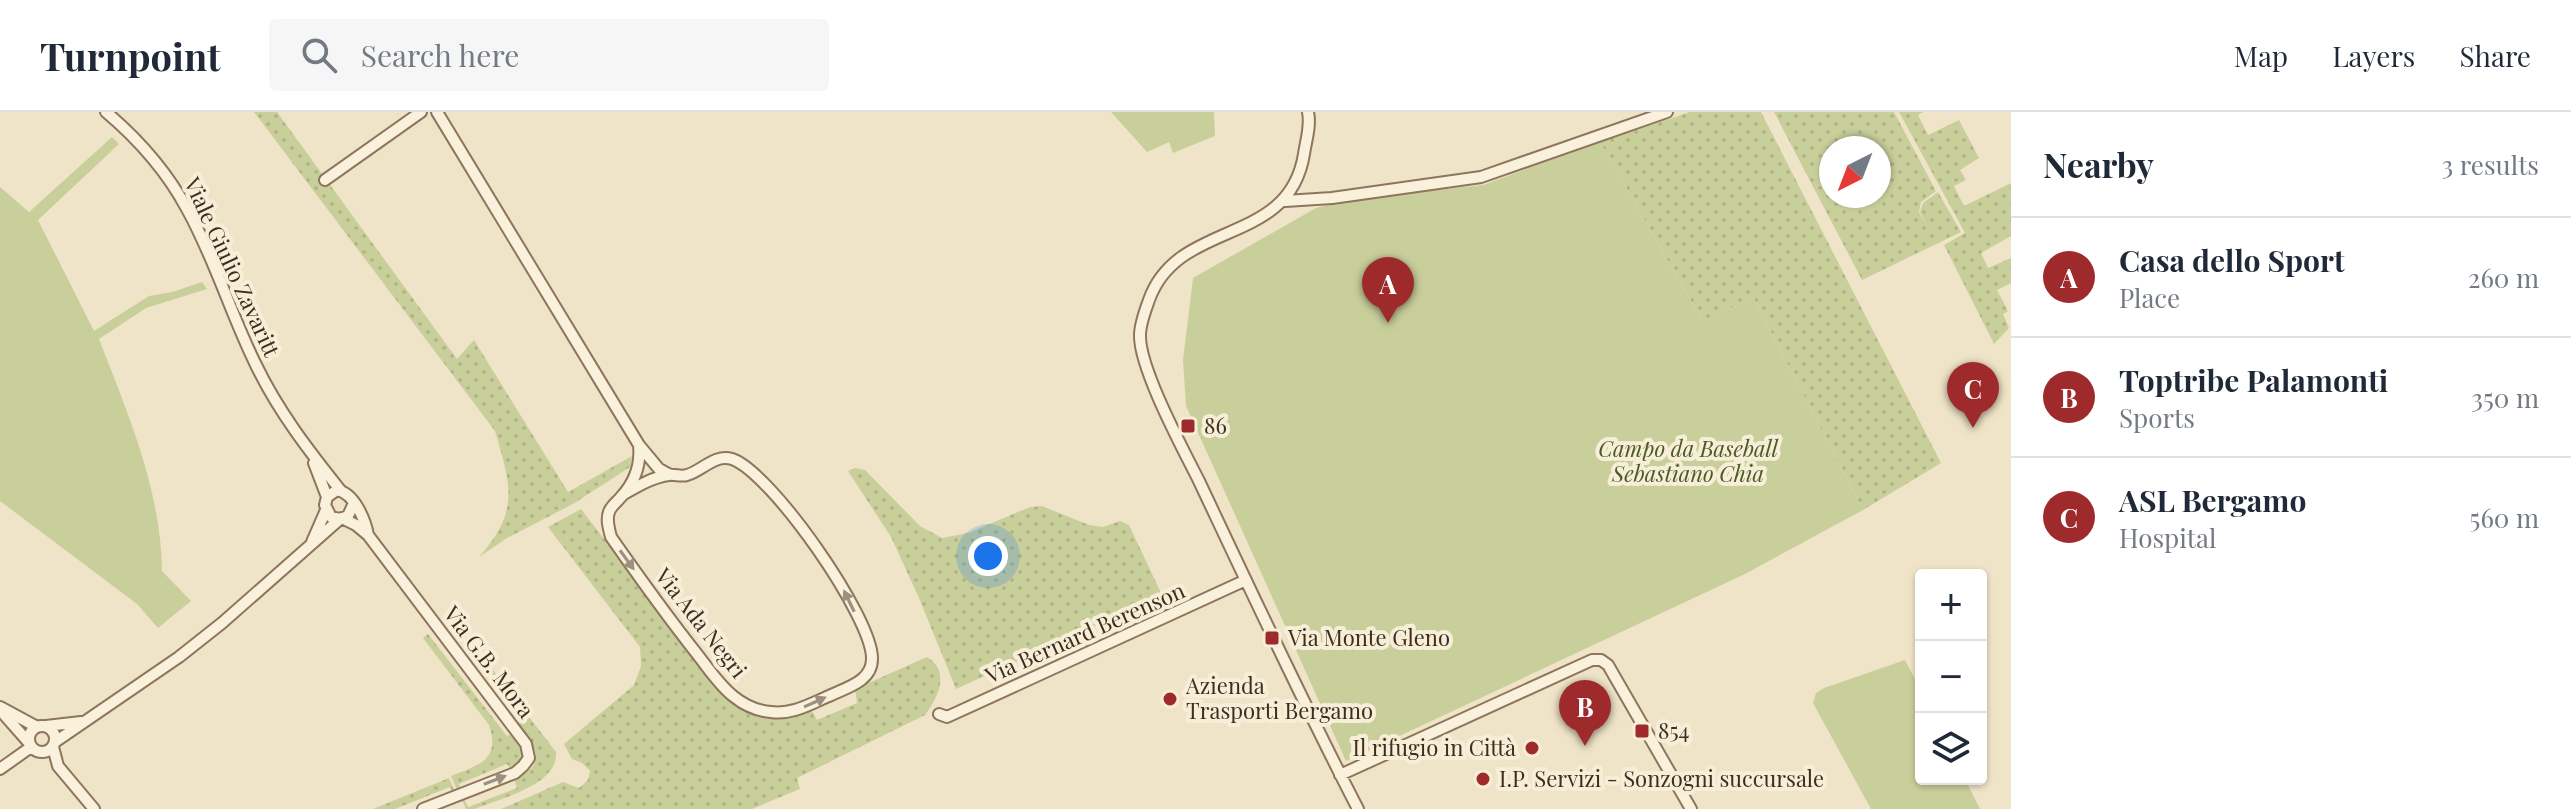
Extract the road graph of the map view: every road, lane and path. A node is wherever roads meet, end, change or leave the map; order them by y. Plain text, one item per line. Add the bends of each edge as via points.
1 (106, 112) edge
2 (421, 112) edge
3 (437, 112) edge
4 (1308, 112) edge
5 (1667, 112) edge
6 (325, 180) dead end
7 (1285, 201) junction
8 (639, 445) junction
9 (309, 450) junction
10 (670, 475) junction
11 (341, 491) junction
12 (624, 494) junction
13 (327, 497) junction
14 (353, 505) junction
15 (326, 510) junction
16 (341, 519) junction
17 (368, 535) junction
18 (311, 544) junction
19 (1246, 580) junction
20 (0, 709) edge
21 (939, 714) dead end
22 (86, 721) junction
23 (42, 727) junction
24 (54, 744) junction
25 (33, 747) junction
26 (0, 769) edge
27 (1340, 775) junction
28 (73, 783) junction
29 (94, 809) edge
30 (423, 809) edge
31 (1358, 809) edge
32 (1691, 809) edge

1 - 9 street, Viale Giulio Zavaritt via 167,175 189,211 273,399
2 - 6 street
3 - 8 street
4 - 7 street via 1303,162
5 - 7 street via 1481,177
7 - 19 street via 1170,265 1153,289 1140,333 1144,360 1159,395
8 - 10 street
8 - 12 street, Via Ada Negri via 641,462
9 - 11 street, Viale Giulio Zavaritt
9 - 13 street, Viale Giulio Zavaritt
10 - 12 street, Via Ada Negri
12 -> 10 street, Via Ada Negri via 609,512 611,537 670,621 734,698 779,713 860,682 872,661 870,645 815,544 770,490 731,459 713,461 687,475
11 - 13 street
11 - 14 street, Viale Giulio Zavaritt
13 - 15 street, Viale Giulio Zavaritt
14 - 16 street, Viale Giulio Zavaritt
14 - 17 street, Via G.B. Mora
15 - 16 street
15 - 18 street, Viale Giulio Zavaritt
16 - 17 street, Via G.B. Mora
16 - 18 street, Viale Giulio Zavaritt
30 -> 17 street, Via G.B. Mora via 515,773 529,758 526,744
18 - 22 street, Viale Giulio Zavaritt via 179,657
19 - 21 street, Via Bernard Berenson via 947,717
19 - 27 street
20 - 23 street
20 - 25 street
22 - 23 street, Viale Giulio Zavaritt
22 - 24 street, Viale Giulio Zavaritt
23 - 24 street via 53,732
23 - 25 street via 31,732
24 - 25 street, Viale Giulio Zavaritt via 47,751
24 - 28 street via 58,766
25 - 26 street, Viale Giulio Zavaritt
25 - 28 street
27 - 31 street
27 - 32 street via 1601,660
28 - 29 street

